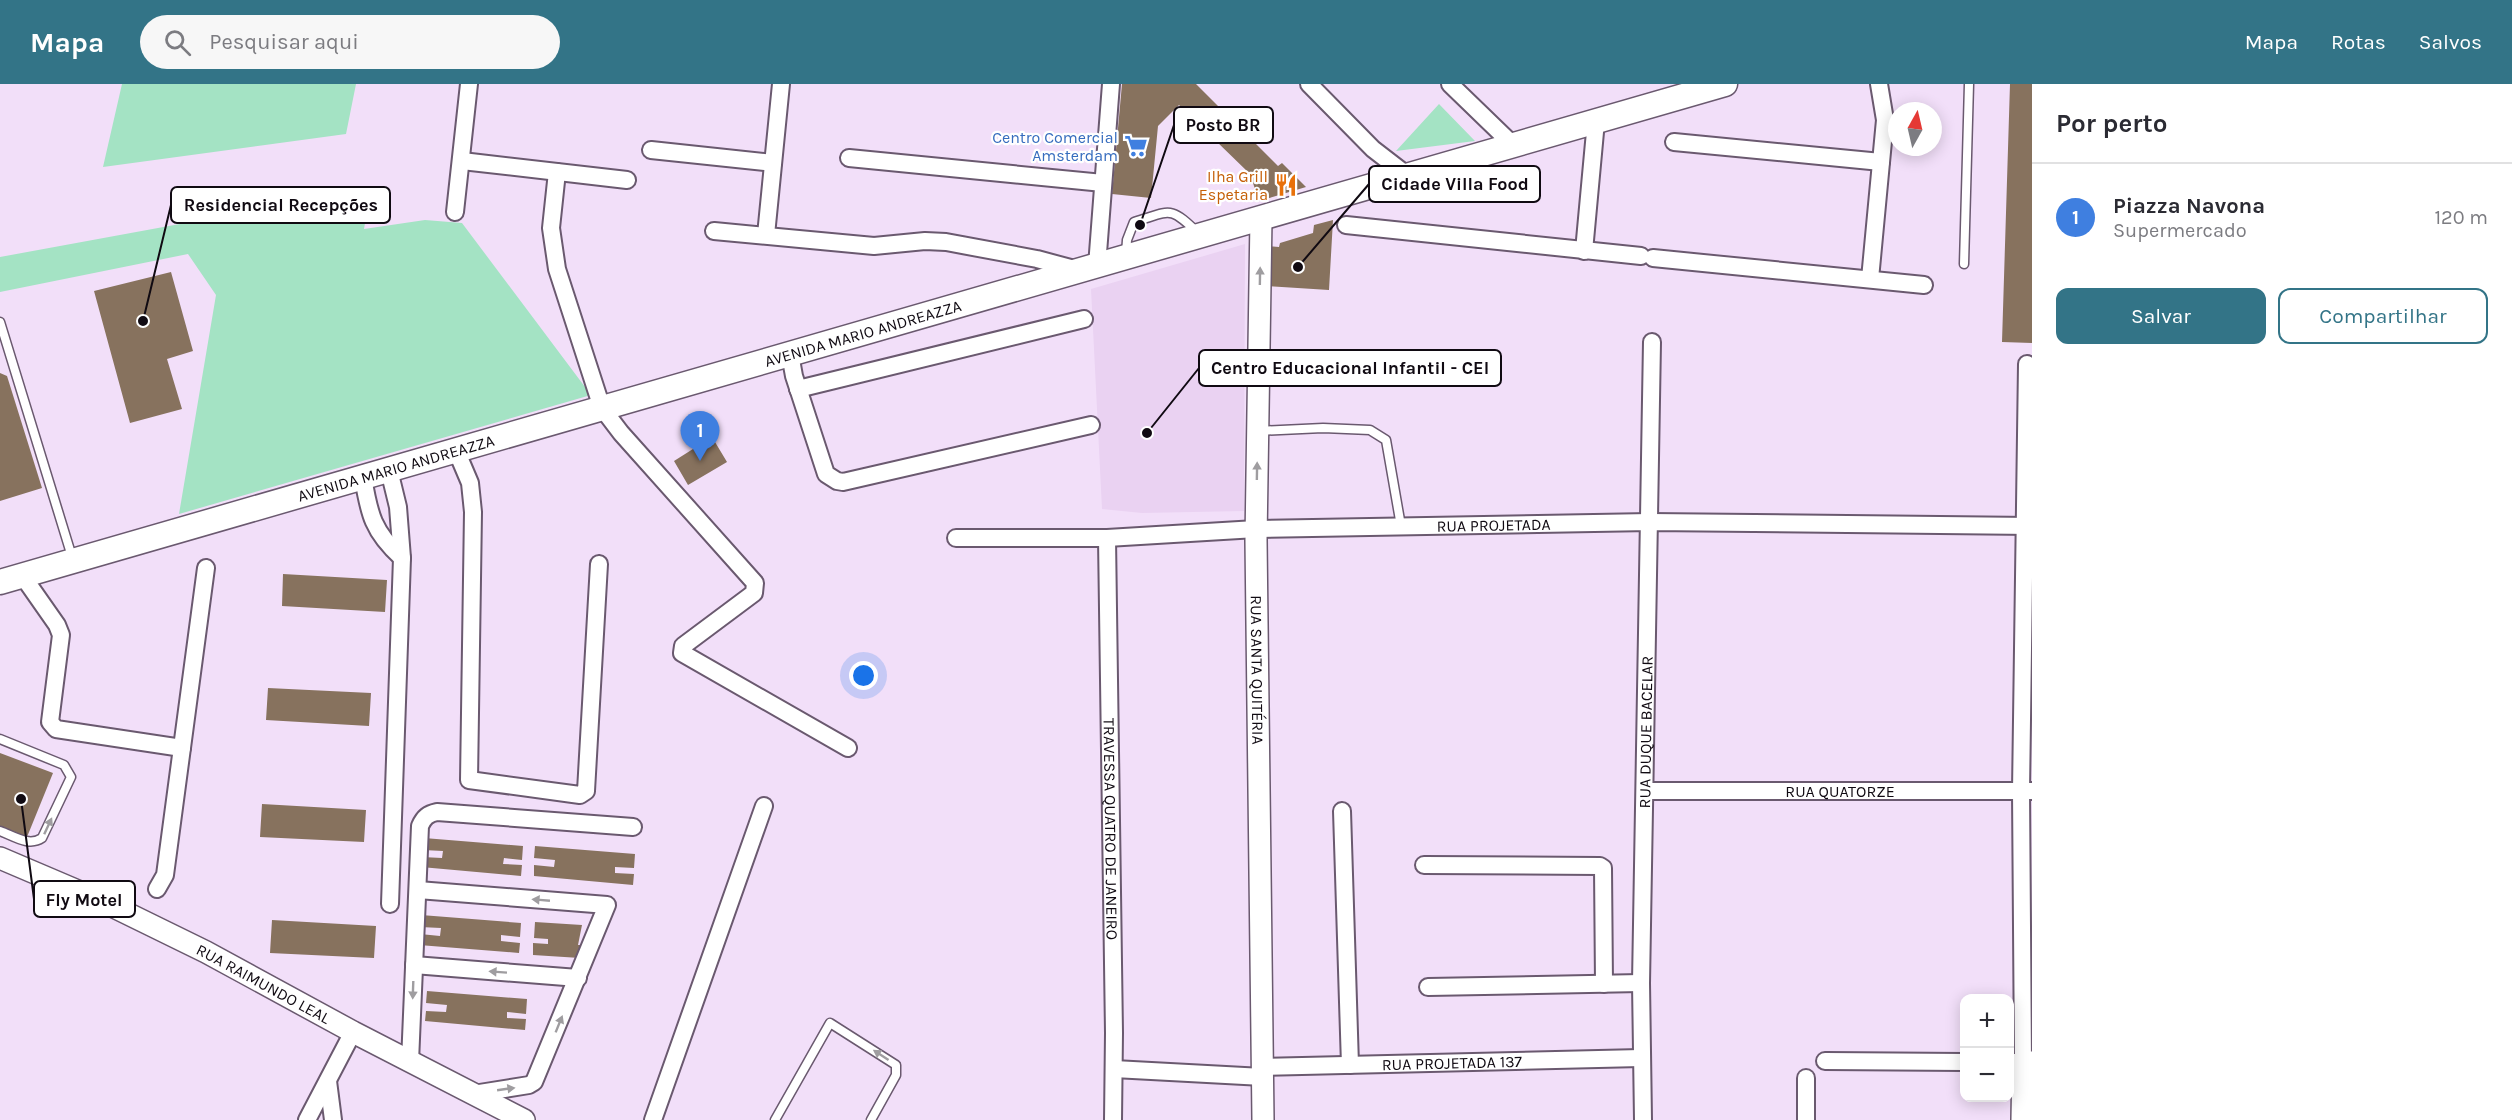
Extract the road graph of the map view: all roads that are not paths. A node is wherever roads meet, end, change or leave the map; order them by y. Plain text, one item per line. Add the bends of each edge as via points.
1 (469, 84) edge
2 (781, 84) edge
3 (1111, 84) edge
4 (1310, 84) edge
5 (1450, 84) edge
6 (1725, 84) edge
7 (1879, 84) edge
8 (1969, 84) edge
9 (1596, 121) junction
10 (1674, 142) dead end
11 (1513, 145) junction
12 (651, 150) dead end
13 (849, 158) dead end
14 (462, 161) junction
15 (1881, 162) junction
16 (773, 163) junction
17 (557, 172) junction
18 (1408, 176) junction
19 (627, 180) dead end
20 (1104, 183) junction
21 (455, 212) dead end
22 (1261, 218) junction
23 (1346, 225) dead end
24 (714, 231) dead end
25 (766, 235) junction
26 (1584, 251) junction
27 (1964, 264) dead end
28 (1088, 268) junction
29 (1870, 279) junction
30 (1924, 285) dead end
31 (1084, 319) dead end
32 (0, 322) edge
33 (1652, 342) dead end
34 (790, 354) junction
35 (2027, 364) dead end
36 (798, 389) junction
37 (602, 408) junction
38 (1091, 425) dead end
39 (1257, 431) junction
40 (456, 450) junction
41 (389, 470) junction
42 (363, 477) junction
43 (1650, 522) junction
44 (1401, 526) junction
45 (2028, 526) edge
46 (1256, 529) junction
47 (956, 538) dead end
48 (1107, 538) junction
49 (402, 558) junction
50 (73, 561) junction
51 (599, 564) dead end
52 (206, 568) dead end
53 (11, 579) edge
54 (0, 739) edge
55 (182, 748) junction
56 (848, 748) dead end
57 (1646, 791) junction
58 (2027, 791) edge
59 (764, 806) dead end
60 (1342, 811) dead end
61 (633, 826) dead end
62 (0, 831) edge
63 (0, 858) edge
64 (1424, 865) dead end
65 (157, 889) dead end
66 (418, 890) junction
67 (390, 904) dead end
68 (414, 965) junction
69 (578, 978) junction
70 (1641, 983) junction
71 (1604, 984) junction
72 (1428, 987) dead end
73 (353, 1032) junction
74 (1641, 1058) junction
75 (1826, 1061) dead end
76 (410, 1062) junction
77 (1960, 1062) edge
78 (2022, 1062) edge
79 (1350, 1065) junction
80 (1114, 1069) junction
81 (1263, 1072) junction
82 (1806, 1078) dead end
83 (328, 1081) junction
84 (473, 1094) junction
85 (307, 1120) edge
86 (333, 1120) edge
87 (524, 1120) edge
88 (653, 1120) edge
89 (776, 1120) edge
90 (871, 1120) edge
91 (1113, 1120) edge
92 (1263, 1120) edge
93 (1643, 1120) edge
94 (1806, 1120) edge
95 (2022, 1120) edge

1 - 14 street
2 - 16 street
3 - 20 street
4 - 18 street via 1372,149
5 - 11 street
6 - 9 main road, AVENIDA MARIO ANDREAZZA
7 - 15 street via 1885,120
8 - 27 lane
9 - 11 main road, AVENIDA MARIO ANDREAZZA
9 - 26 street
10 - 15 street
11 - 18 main road, AVENIDA MARIO ANDREAZZA
12 - 16 street
13 - 20 street
14 - 17 street
14 - 21 street
15 - 29 street
16 - 25 street
17 - 19 street
17 - 37 street via 551,228 557,269
18 - 22 main road, AVENIDA MARIO ANDREAZZA
20 - 28 street
22 - 28 main road, AVENIDA MARIO ANDREAZZA
39 -> 22 street, RUA SANTA QUITÉRIA
23 - 26 street
24 - 25 street
25 - 28 street via 874,246 946,242
26 - 29 street
28 - 34 main road, AVENIDA MARIO ANDREAZZA
29 - 30 street
31 - 36 street
32 - 50 lane
33 - 43 street, RUA DUQUE BACELAR
34 - 36 street
34 - 37 main road, AVENIDA MARIO ANDREAZZA
35 - 45 street
36 - 38 street via 826,474 843,482
37 - 40 main road, AVENIDA MARIO ANDREAZZA
37 - 56 street via 755,583 754,593 683,646 682,653
39 - 44 lane via 1370,430 1386,441
46 -> 39 street, RUA SANTA QUITÉRIA
40 - 41 main road, AVENIDA MARIO ANDREAZZA
40 - 51 street via 470,483 474,512 469,780 580,795 586,791
41 - 42 main road, AVENIDA MARIO ANDREAZZA
41 - 49 street via 398,507
42 - 49 street via 369,513 385,542
42 - 50 main road, AVENIDA MARIO ANDREAZZA
43 - 44 street, RUA PROJETADA
43 - 45 street, RUA PROJETADA
43 - 57 street, RUA DUQUE BACELAR
44 - 46 street, RUA PROJETADA
45 - 58 street
46 - 48 street, RUA PROJETADA
46 - 81 street, RUA SANTA QUITÉRIA
47 - 48 street, RUA PROJETADA
48 - 80 street, TRAVESSA QUATRO DE JANEIRO
49 - 67 street
50 - 53 main road, AVENIDA MARIO ANDREAZZA
52 - 55 street
53 - 55 street via 57,625 61,635 52,726
62 -> 54 lane via 29,842 42,838 71,777 64,765
55 - 65 street via 165,875
57 - 58 street, RUA QUATORZE
57 - 70 street, RUA DUQUE BACELAR
58 - 78 street
59 - 88 street
60 - 79 street
61 - 66 street via 428,814 420,826
63 - 73 street, RUA RAIMUNDO LEAL via 206,952
64 - 71 street via 1600,866
66 - 68 street
69 -> 66 street via 608,905
69 -> 68 street
68 -> 76 street
84 -> 69 street via 534,1082
70 - 71 street
70 - 74 street, RUA DUQUE BACELAR
71 - 72 street
73 - 76 street, RUA RAIMUNDO LEAL
73 - 83 street
74 - 79 street, RUA PROJETADA 137
74 - 93 street, RUA DUQUE BACELAR
75 - 77 street
76 - 84 street, RUA RAIMUNDO LEAL
78 - 95 street
79 - 81 street, RUA PROJETADA 137
80 - 81 street, RUA PROJETADA 137
80 - 91 street, TRAVESSA QUATRO DE JANEIRO
81 - 92 street, RUA SANTA QUITÉRIA
82 - 94 street
83 - 85 street
83 - 86 street
84 - 87 street, RUA RAIMUNDO LEAL
90 -> 89 lane via 896,1075 896,1065 830,1023

